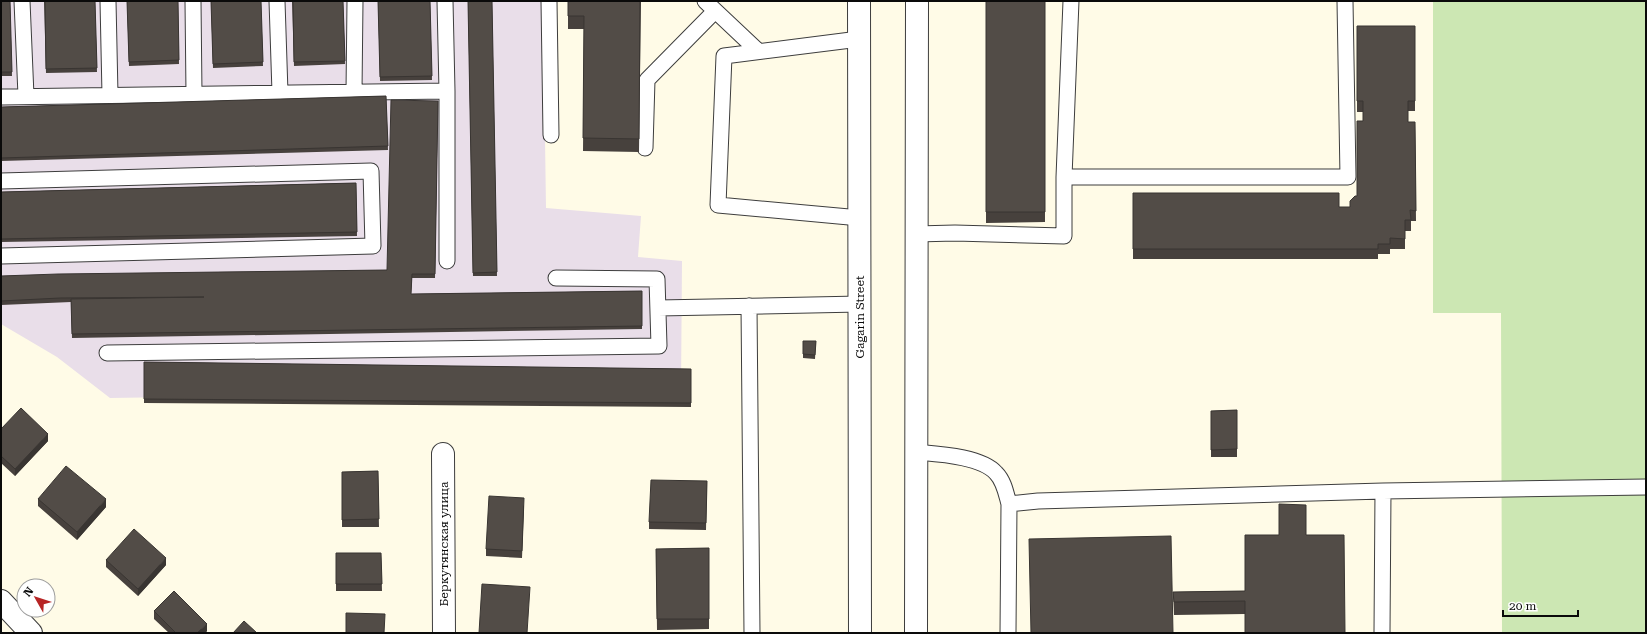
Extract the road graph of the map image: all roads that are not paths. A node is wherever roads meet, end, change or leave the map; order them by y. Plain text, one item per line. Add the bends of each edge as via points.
1 (22, 1) edge
2 (108, 1) edge
3 (193, 1) edge
4 (278, 1) edge
5 (355, 1) edge
6 (445, 1) edge
7 (549, 1) edge
8 (859, 1) edge
9 (917, 1) edge
10 (1071, 1) edge
11 (1345, 1) edge
12 (710, 6) edge
13 (860, 39) junction
14 (758, 51) junction
15 (448, 91) junction
16 (354, 92) junction
17 (280, 93) junction
18 (194, 94) junction
19 (110, 95) junction
20 (26, 96) junction
21 (1, 97) edge
22 (551, 135) dead end
23 (645, 148) dead end
24 (1064, 177) junction
25 (1, 181) edge
26 (860, 218) junction
27 (916, 234) junction
28 (1, 256) edge
29 (447, 261) dead end
30 (556, 278) dead end
31 (860, 304) junction
32 (749, 306) junction
33 (658, 308) junction
34 (107, 353) dead end
35 (916, 452) junction
36 (443, 454) dead end
37 (1646, 487) edge
38 (1383, 491) junction
39 (1009, 504) junction
40 (1, 601) edge
41 (31, 633) edge
42 (444, 633) edge
43 (752, 633) edge
44 (860, 633) edge
45 (916, 633) edge
46 (1008, 633) edge
47 (1382, 633) edge

1 - 20 lane
2 - 19 lane
3 - 18 lane
4 - 17 lane
5 - 16 lane
6 - 15 lane
7 - 22 lane
8 - 13 street, Gagarin Street
9 - 27 street
10 - 24 lane
11 - 24 lane via 1348,177
12 - 14 lane
12 - 23 lane via 647,80
13 - 14 lane
13 - 26 street, Gagarin Street
14 - 26 lane via 724,56 718,205
15 - 16 lane
15 - 29 lane
16 - 17 lane
17 - 18 lane
18 - 19 lane
19 - 20 lane
20 - 21 lane
24 - 27 lane via 1064,236
25 - 28 lane via 371,171 373,246
26 - 31 street, Gagarin Street
27 - 35 street
30 - 33 lane via 657,279
31 - 32 lane
31 - 44 street, Gagarin Street
32 - 33 lane
32 - 43 lane
33 - 34 lane via 659,346
35 - 39 lane via 972,459 995,471 1003,483
35 - 45 street
36 - 42 street, Беркутянская улица
37 - 38 lane
38 - 39 lane via 1046,500
38 - 47 lane
39 - 46 lane
40 - 41 street

